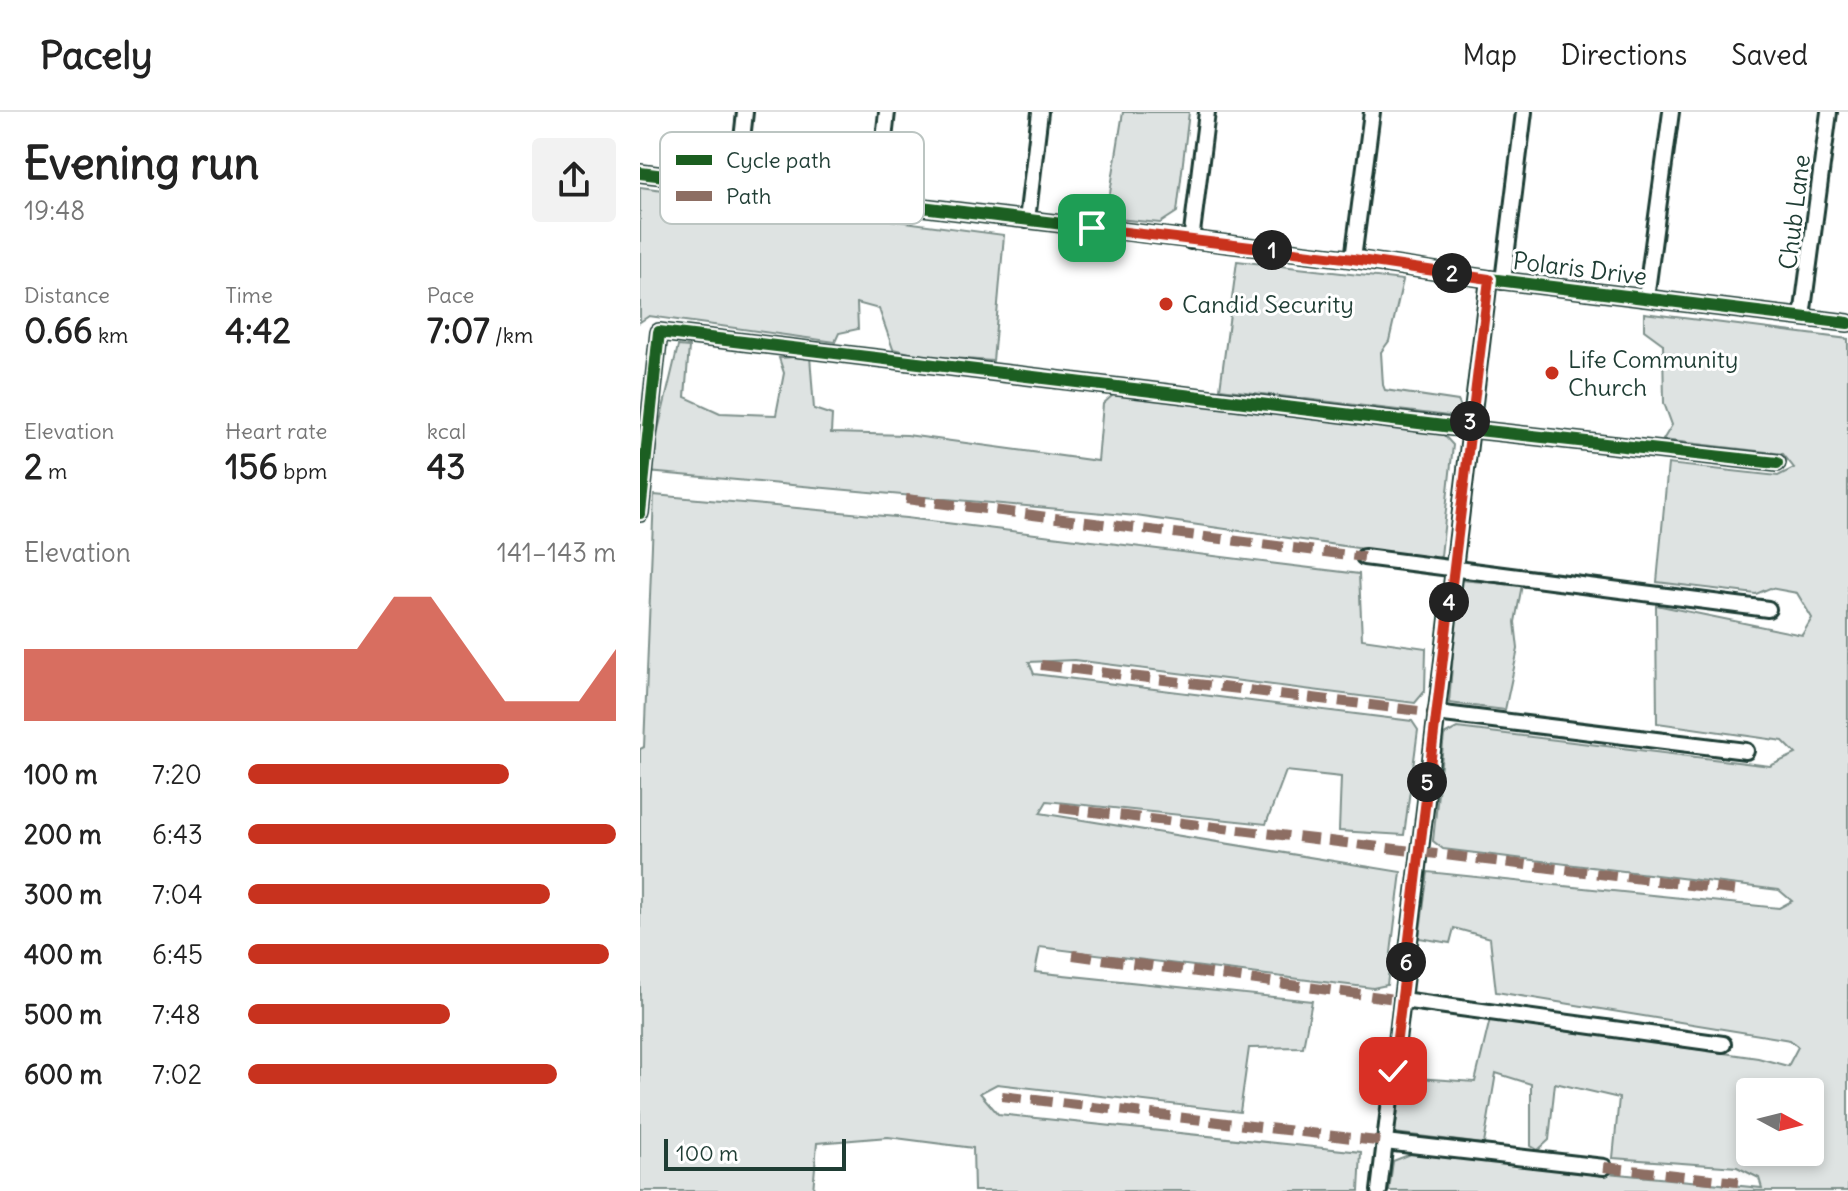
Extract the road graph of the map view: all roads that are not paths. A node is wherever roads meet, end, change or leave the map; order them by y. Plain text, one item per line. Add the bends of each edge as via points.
1 (745, 112) edge
2 (887, 112) edge
3 (1040, 112) edge
4 (1207, 112) edge
5 (1372, 112) edge
6 (1524, 112) edge
7 (1671, 112) edge
8 (1829, 112) edge
9 (743, 132) edge
10 (885, 132) edge
11 (640, 173) edge
12 (660, 175) edge
13 (924, 208) edge
14 (1027, 220) junction
15 (1191, 241) junction
16 (1353, 259) junction
17 (1496, 280) junction
18 (1646, 298) junction
19 (1802, 317) junction
20 (1848, 323) edge
21 (1469, 429) junction
22 (1777, 463) dead end
23 (640, 513) edge
24 (1364, 557) dead end
25 (1453, 569) junction
26 (1768, 609) dead end
27 (1436, 713) junction
28 (1746, 751) dead end
29 (1402, 1000) junction
30 (1723, 1044) dead end
31 (1385, 1142) junction
32 (1604, 1167) dead end
33 (1379, 1191) edge

1 - 9 street
2 - 10 street
3 - 14 street
4 - 15 street
5 - 16 street
6 - 17 street
7 - 18 street
8 - 19 street, Chub Lane
11 - 12 street, Polaris Drive
13 - 14 street, Polaris Drive
14 - 15 street, Polaris Drive
15 - 16 street, Polaris Drive
16 - 17 street, Polaris Drive
17 - 18 street, Polaris Drive
17 - 21 street
18 - 19 street, Polaris Drive
19 - 20 street, Polaris Drive
21 - 22 street
21 - 23 street via 659,332
21 - 25 street
24 - 25 street
25 - 26 street
25 - 27 street
27 - 28 street
27 - 29 street
29 - 30 street
29 - 31 street
31 - 32 street
31 - 33 street

